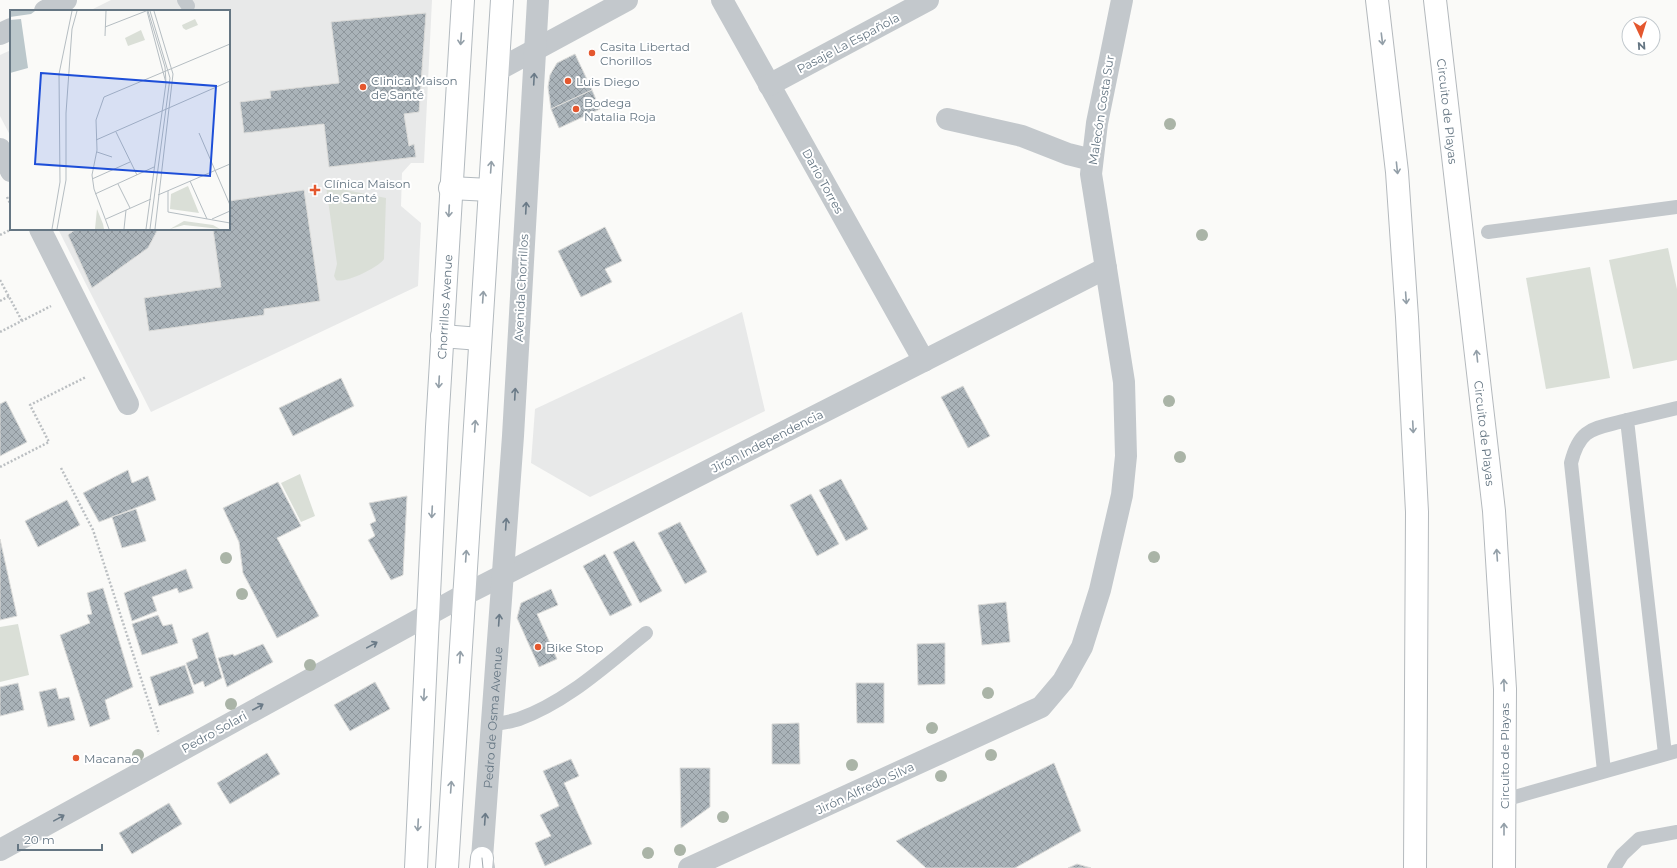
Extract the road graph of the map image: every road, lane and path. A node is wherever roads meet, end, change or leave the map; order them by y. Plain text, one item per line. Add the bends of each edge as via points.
1 (66, 0) edge
2 (463, 0) edge
3 (502, 0) edge
4 (538, 0) edge
5 (627, 0) edge
6 (722, 0) edge
7 (928, 0) edge
8 (1122, 0) edge
9 (1377, 0) edge
10 (1435, 0) edge
11 (47, 10) edge
12 (10, 29) edge
13 (0, 34) edge
14 (536, 50) junction
15 (498, 70) junction
16 (769, 85) junction
17 (947, 119) dead end
18 (0, 149) edge
19 (1092, 160) junction
20 (10, 169) edge
21 (450, 188) junction
22 (490, 190) junction
23 (1677, 207) edge
24 (10, 230) edge
25 (41, 230) edge
26 (1488, 232) dead end
27 (0, 235) edge
28 (1106, 268) junction
29 (0, 280) edge
30 (9, 296) junction
31 (0, 301) edge
32 (55, 304) dead end
33 (22, 321) junction
34 (0, 332) edge
35 (442, 336) junction
36 (480, 339) junction
37 (924, 361) junction
38 (90, 375) dead end
39 (128, 404) dead end
40 (1677, 408) edge
41 (1627, 420) junction
42 (0, 467) edge
43 (61, 468) dead end
44 (502, 576) junction
45 (464, 595) junction
46 (427, 614) junction
47 (646, 633) dead end
48 (1041, 707) joint
49 (492, 725) junction
50 (160, 738) dead end
51 (1671, 752) edge
52 (1604, 771) junction
53 (1504, 800) junction
54 (1677, 832) edge
55 (0, 850) edge
56 (482, 865) edge
57 (416, 868) edge
58 (447, 868) edge
59 (689, 868) edge
60 (1415, 868) edge
61 (1504, 868) edge
62 (1614, 868) edge

1 - 11 street
2 -> 21 main road, Chorrillos Avenue
3 - 15 main road
4 - 14 street, Avenida Chorrillos
5 - 14 street
6 - 16 street, Dario Torres
7 - 16 street, Pasaje La Española
8 - 19 street, Malecón Costa Sur
9 -> 60 main road via 1397,172 1417,512
53 -> 10 main road, Circuito de Playas via 1505,689 1494,511
12 - 13 street
14 - 15 street
44 -> 14 street, Avenida Chorrillos
22 -> 15 main road
16 - 37 street, Dario Torres
17 - 19 street via 1009,132
18 - 20 street
19 - 28 street, Malecón Costa Sur via 1092,190
21 - 22 main road
21 -> 35 main road, Chorrillos Avenue
36 -> 22 main road
23 - 26 lane
24 - 27 path
25 - 39 street
28 - 37 street, Jirón Independencia
28 - 48 street, Malecón Costa Sur via 1124,382 1126,456 1122,495 1100,590 1082,647 1063,681
29 - 30 path
30 - 31 path
30 - 33 path
32 - 33 path
33 - 34 path
35 - 36 main road
35 -> 46 main road, Chorrillos Avenue
45 -> 36 main road
37 - 44 street, Jirón Independencia
38 - 42 path via 30,405 49,442
40 - 41 lane
41 - 51 lane
41 - 52 lane via 1588,431 1575,446 1571,462
43 - 50 path via 93,530
44 - 45 street, Jirón Independencia
49 -> 44 street, Pedro de Osma Avenue
45 - 46 street, Jirón Independencia
58 -> 45 main road
55 -> 46 street, Pedro Solari
46 -> 57 main road
47 - 49 lane via 553,704 518,719
48 - 59 street, Jirón Alfredo Silva
56 -> 49 street, Pedro de Osma Avenue
51 - 52 lane
52 - 53 lane
61 -> 53 main road, Circuito de Playas
54 - 62 lane via 1639,840 1622,855

